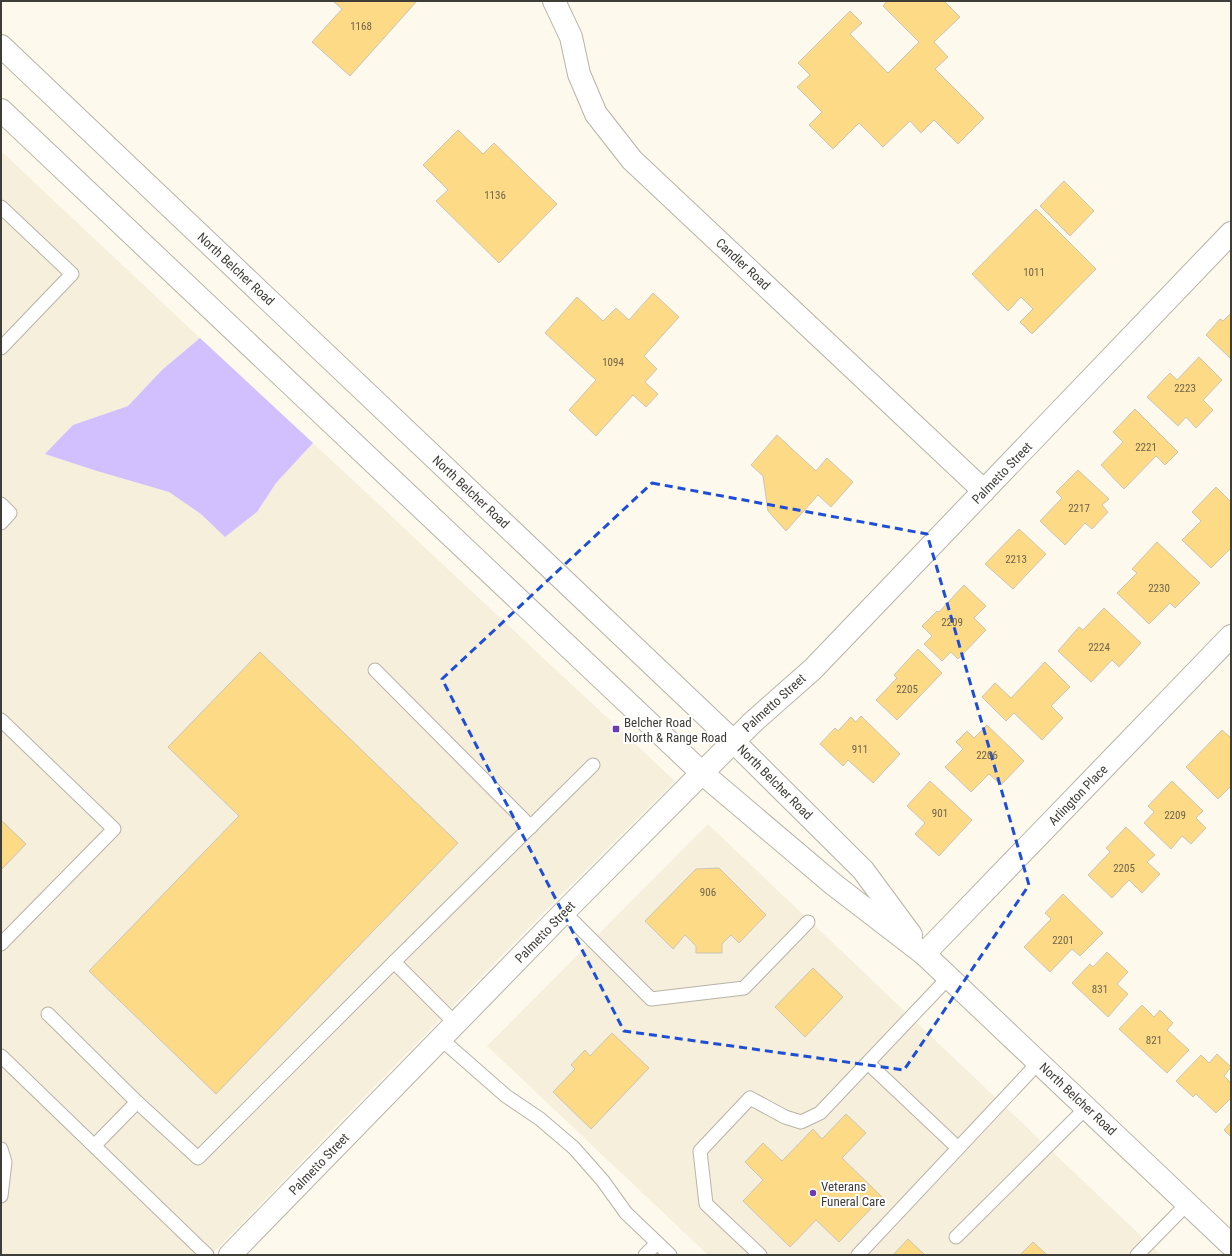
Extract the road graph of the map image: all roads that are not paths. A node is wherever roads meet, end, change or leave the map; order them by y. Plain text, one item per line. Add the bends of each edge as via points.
1 (554, 1) edge
2 (1, 46) edge
3 (1, 110) edge
4 (1, 207) edge
5 (1231, 233) edge
6 (1, 348) edge
7 (984, 491) junction
8 (6, 509) edge
9 (1, 523) edge
10 (1231, 636) edge
11 (375, 670) dead end
12 (1, 720) edge
13 (733, 741) junction
14 (593, 765) dead end
15 (702, 773) junction
16 (531, 827) junction
17 (564, 912) junction
18 (808, 922) dead end
19 (1, 944) edge
20 (924, 954) junction
21 (394, 962) junction
22 (949, 977) junction
23 (48, 1014) dead end
24 (448, 1031) junction
25 (1, 1056) edge
26 (1040, 1062) junction
27 (868, 1063) junction
28 (138, 1102) junction
29 (1087, 1107) junction
30 (95, 1145) junction
31 (958, 1148) junction
32 (1, 1149) edge
33 (1, 1196) edge
34 (1188, 1203) junction
35 (956, 1237) dead end
36 (657, 1243) junction
37 (1231, 1245) edge
38 (207, 1255) edge
39 (230, 1255) edge
40 (645, 1255) edge
41 (670, 1255) edge
42 (760, 1255) edge
43 (858, 1255) edge
44 (1137, 1255) edge

1 - 7 main road, Candler Road via 571,37 579,74 596,114 632,160
2 - 13 main road, North Belcher Road
3 - 15 main road, North Belcher Road
4 - 6 lane via 72,274
5 - 7 main road, Palmetto Street
7 - 13 main road, Palmetto Street via 813,669
8 - 9 lane
10 - 20 main road, Arlington Place
11 - 16 lane
12 - 19 lane via 114,829
13 - 15 main road, Palmetto Street
13 - 20 main road, North Belcher Road via 863,870
14 - 16 lane
15 - 17 main road, Palmetto Street
15 - 20 main road, North Belcher Road via 833,884
16 - 21 lane
17 - 18 lane via 651,999 744,988
17 - 24 main road, Palmetto Street
20 - 22 main road, North Belcher Road
21 - 24 lane
21 - 28 lane via 198,1158
22 - 26 main road, North Belcher Road
22 - 27 lane
23 - 28 lane
24 - 36 lane via 506,1096 540,1119 574,1148 603,1181 626,1213
24 - 39 main road, Palmetto Street
25 - 30 lane
26 - 29 main road, North Belcher Road
26 - 31 lane
27 - 31 lane
27 - 42 lane via 820,1113 801,1122 785,1117 750,1098 700,1151 706,1204
28 - 30 lane
29 - 34 main road, North Belcher Road
29 - 35 lane
30 - 38 lane
31 - 43 lane
32 - 33 lane via 5,1162
34 - 37 main road, North Belcher Road
34 - 44 lane
36 - 40 lane
36 - 41 lane

